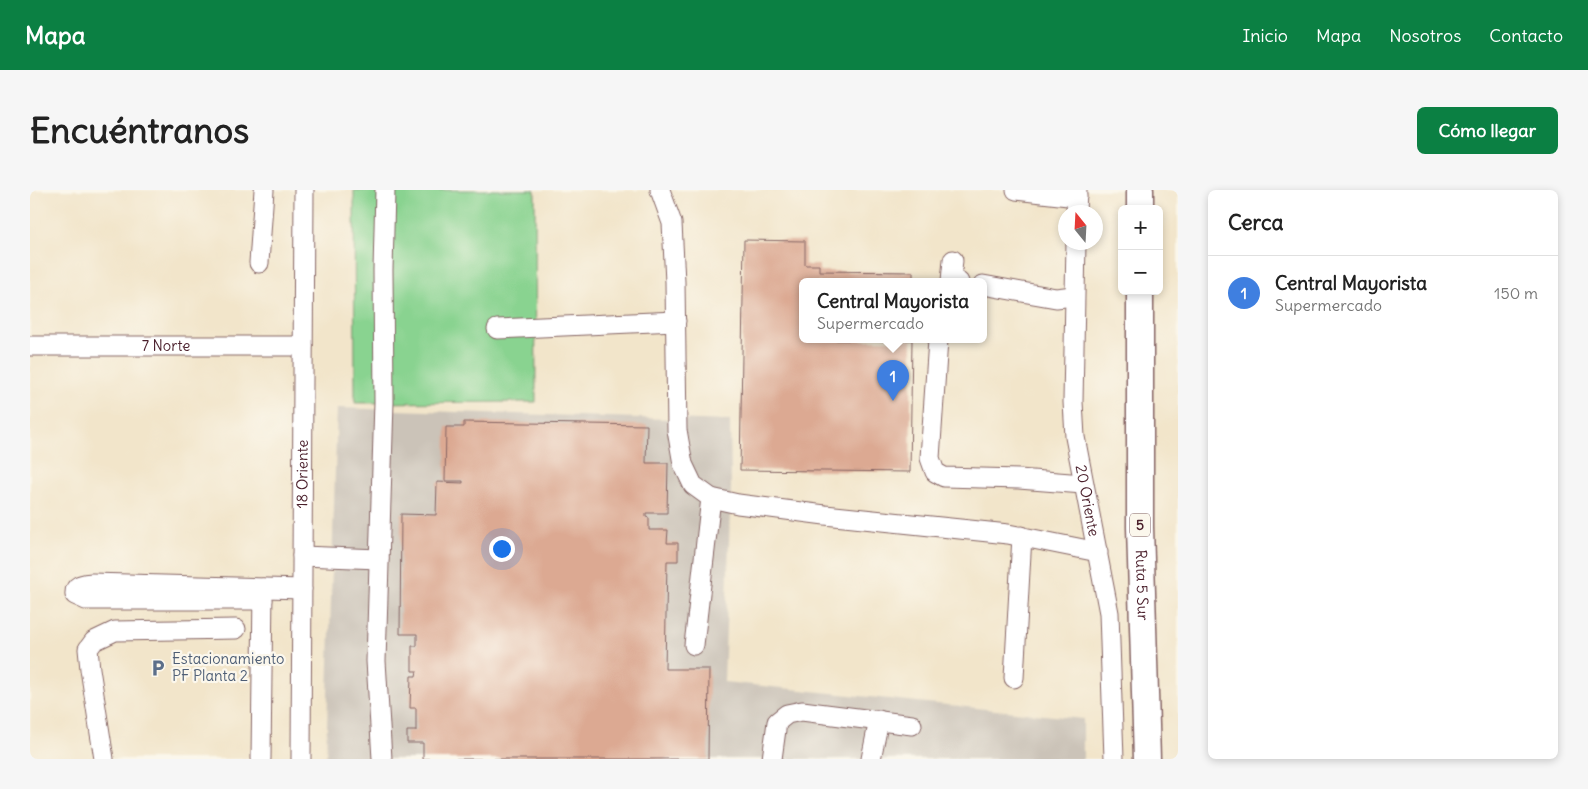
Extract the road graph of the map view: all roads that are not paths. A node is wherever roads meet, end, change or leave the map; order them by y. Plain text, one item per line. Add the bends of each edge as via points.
1 (264, 190) edge
2 (304, 190) edge
3 (385, 190) edge
4 (660, 190) edge
5 (1016, 190) edge
6 (1140, 190) edge
7 (1076, 200) edge
8 (1140, 205) edge
9 (1076, 250) edge
10 (953, 260) dead end
11 (258, 263) dead end
12 (954, 278) edge
13 (987, 286) edge
14 (1140, 295) edge
15 (1074, 296) junction
16 (676, 321) junction
17 (497, 329) dead end
18 (938, 343) edge
19 (30, 346) edge
20 (303, 346) junction
21 (1083, 484) junction
22 (712, 498) junction
23 (1022, 536) junction
24 (1098, 552) junction
25 (302, 556) junction
26 (379, 559) junction
27 (302, 589) junction
28 (263, 594) junction
29 (236, 629) dead end
30 (694, 645) dead end
31 (1014, 678) dead end
32 (879, 720) junction
33 (912, 725) dead end
34 (104, 759) edge
35 (261, 759) edge
36 (301, 759) edge
37 (382, 759) edge
38 (772, 759) edge
39 (871, 759) edge
40 (1114, 759) edge
41 (1147, 759) edge

1 - 11 street
2 - 20 street, 18 Oriente
3 - 26 street
4 - 16 street via 672,222
5 - 7 street
6 - 8 highway
9 - 15 street, 20 Oriente
10 - 12 street
13 - 15 street via 1056,298
14 - 41 highway, Ruta 5 Sur / 5 via 1140,537
15 - 21 street, 20 Oriente via 1073,402
16 - 17 street
16 - 22 street via 677,430 683,464 692,485
18 - 21 street via 930,458 935,472 944,477
19 - 20 street, 7 Norte
20 - 25 street, 18 Oriente
21 - 24 street, 20 Oriente
22 - 23 street via 825,515
22 - 30 street
23 - 24 street
23 - 31 street
24 - 40 street, 20 Oriente via 1112,646
25 - 26 street
25 - 27 street, 18 Oriente
26 - 37 street via 376,661
27 - 28 street
27 - 36 street, 18 Oriente
28 - 28 street via 92,583 77,586 75,590 75,596 86,600
28 - 35 street
29 - 34 street via 115,631 94,641 88,649
32 - 33 street
32 - 38 street via 802,710 787,714 777,722
32 - 39 street

